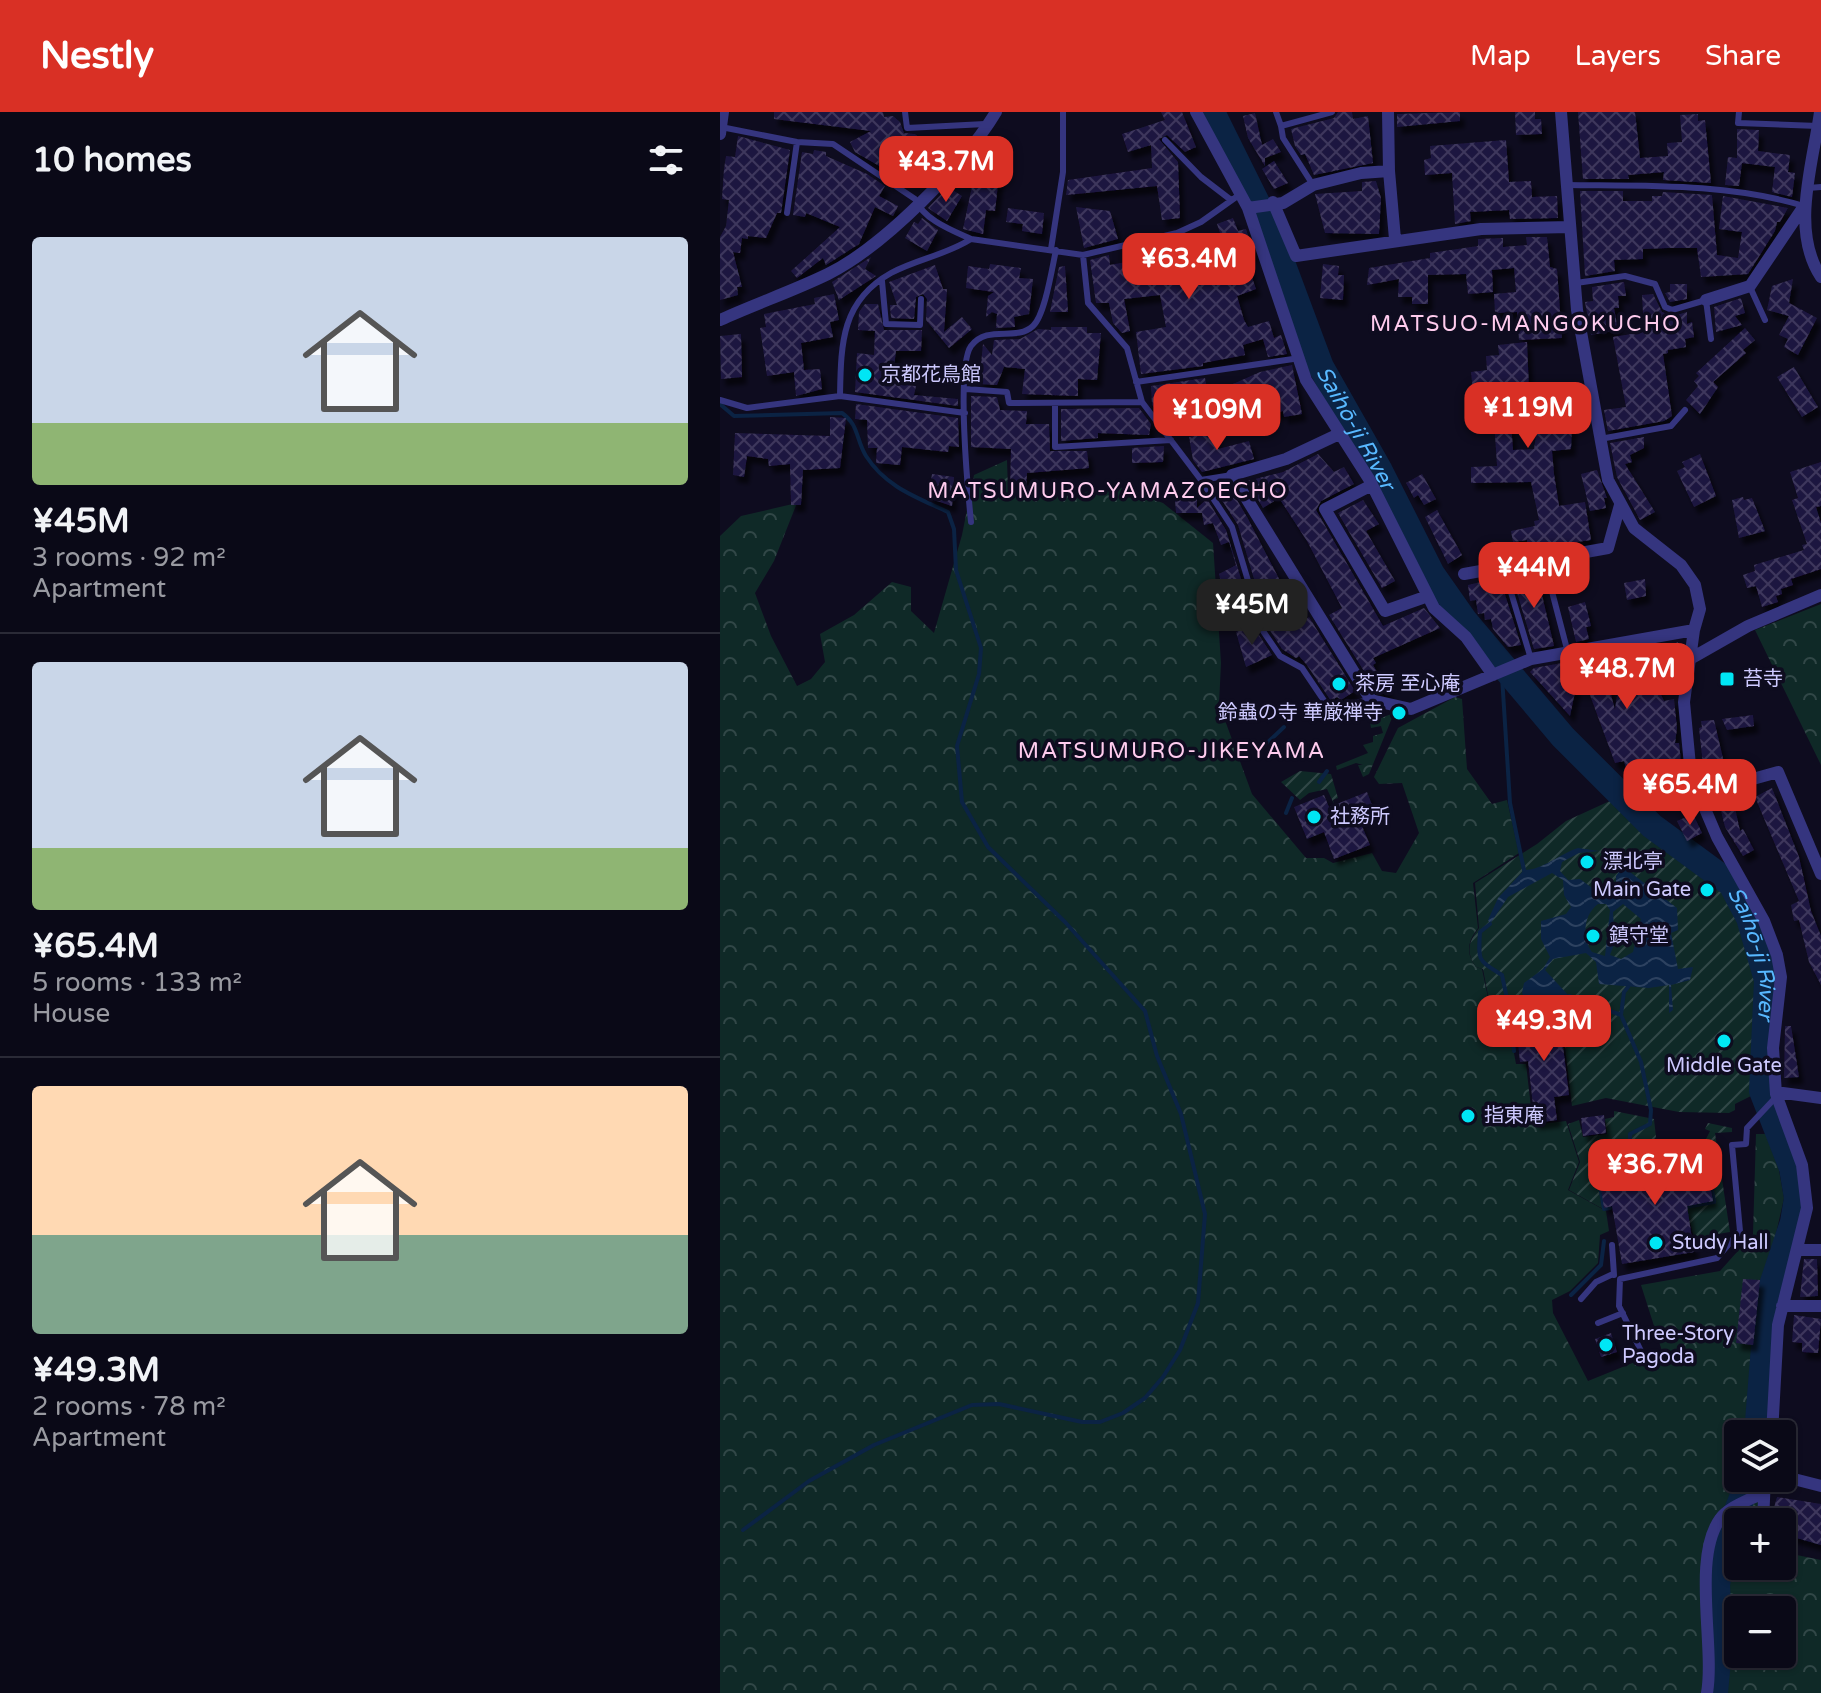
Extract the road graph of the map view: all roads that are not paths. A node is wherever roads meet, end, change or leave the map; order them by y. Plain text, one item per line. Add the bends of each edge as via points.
1 (905, 112) edge
2 (1063, 112) edge
3 (1196, 112) edge
4 (1276, 112) edge
5 (1332, 112) edge
6 (1388, 112) edge
7 (1561, 112) edge
8 (1739, 112) edge
9 (1820, 112) edge
10 (992, 116) edge
11 (721, 124) edge
12 (1281, 126) junction
13 (1818, 126) junction
14 (1165, 140) dead end
15 (797, 142) junction
16 (1389, 171) junction
17 (1313, 185) junction
18 (1567, 185) junction
19 (1814, 187) edge
20 (1235, 197) junction
21 (1273, 202) junction
22 (1804, 206) junction
23 (919, 207) junction
24 (1248, 208) junction
25 (787, 213) dead end
26 (1570, 227) junction
27 (971, 239) junction
28 (1395, 239) junction
29 (1054, 250) junction
30 (1083, 255) junction
31 (1821, 277) edge
32 (882, 281) junction
33 (1575, 283) junction
34 (1750, 286) junction
35 (921, 299) dead end
36 (1706, 300) junction
37 (720, 320) edge
38 (1765, 320) dead end
39 (1711, 339) dead end
40 (1300, 358) junction
41 (1136, 382) junction
42 (966, 389) junction
43 (840, 396) junction
44 (720, 400) edge
45 (1142, 402) junction
46 (1055, 404) junction
47 (1685, 410) dead end
48 (965, 413) junction
49 (1339, 434) junction
50 (1600, 439) junction
51 (1171, 440) junction
52 (1232, 475) junction
53 (1201, 480) junction
54 (1372, 485) junction
55 (1620, 505) junction
56 (971, 522) dead end
57 (1544, 561) junction
58 (1504, 569) junction
59 (1464, 574) dead end
60 (1821, 595) edge
61 (1428, 596) junction
62 (1307, 597) junction
63 (1262, 624) junction
64 (1694, 630) junction
65 (1568, 653) junction
66 (1531, 659) junction
67 (1690, 659) junction
68 (1493, 675) junction
69 (1371, 700) junction
70 (1699, 794) junction
71 (1821, 874) edge
72 (1776, 1094) junction
73 (1821, 1098) edge
74 (1612, 1245) dead end
75 (1797, 1250) junction
76 (1821, 1250) edge
77 (1613, 1274) junction
78 (1620, 1279) junction
79 (1581, 1299) dead end
80 (1782, 1306) junction
81 (1821, 1306) edge
82 (1623, 1313) junction
83 (1598, 1323) dead end
84 (1643, 1355) dead end
85 (1773, 1420) edge
86 (1796, 1480) edge
87 (1821, 1486) edge
88 (1762, 1493) joint
89 (1763, 1508) edge
90 (1707, 1693) edge

1 - 10 lane via 907,128
2 - 29 lane
3 - 20 street
4 - 12 lane
5 - 12 lane
6 - 16 street
7 - 18 street
8 - 13 lane via 1738,123
9 - 13 street
10 - 23 street
11 - 15 lane
12 - 17 lane
13 - 19 street
14 - 20 lane via 1201,177
15 - 23 lane via 833,144 915,199
15 - 25 lane
16 - 17 street
16 - 28 street
17 - 21 street via 1283,203
18 - 22 lane via 1678,185 1775,197
18 - 26 street
19 - 22 street
20 - 24 street
20 - 30 lane via 1177,233
21 - 24 street
21 - 28 street via 1296,256
22 - 31 street via 1812,264
22 - 34 street
23 - 27 lane
23 - 37 street via 828,274
24 - 40 street
26 - 28 street via 1481,229
26 - 33 street
27 - 29 lane
27 - 32 lane
29 - 30 lane
29 - 42 lane via 1040,317 1020,332 993,332 977,340 966,357
30 - 41 lane via 1088,303 1127,348
32 - 35 lane via 886,324 920,325
32 - 43 lane via 866,290 850,311
33 - 36 lane via 1625,276 1655,284 1665,307 1672,310
33 - 50 street
34 - 36 street
34 - 38 lane
36 - 39 lane
40 - 41 lane
40 - 49 street via 1306,380
41 - 45 lane
42 - 46 lane via 1007,392 1009,403
42 - 48 lane
43 - 44 lane via 747,408
43 - 48 lane
45 - 46 lane
45 - 51 lane
46 - 51 lane via 1055,447
47 - 50 lane via 1671,426
48 - 56 lane
49 - 52 street via 1286,459
49 - 54 street
50 - 55 street via 1608,480
51 - 53 lane
52 - 53 lane
52 - 62 street
53 - 63 lane via 1232,527
54 - 61 street
54 - 61 street via 1325,509 1385,611
55 - 57 street via 1608,548
55 - 64 street via 1634,528 1681,565 1695,585 1700,609
57 - 58 street
57 - 65 lane
58 - 59 street
58 - 66 lane
60 - 67 street via 1748,626
61 - 68 street
62 - 63 lane
62 - 69 street
63 - 69 lane via 1280,656 1302,668 1325,706
64 - 65 street
64 - 67 street
65 - 66 street
66 - 68 street
67 - 70 street via 1685,716 1691,776
68 - 69 street via 1411,709
70 - 71 street via 1778,772
70 - 72 street via 1777,955 1781,977 1773,1048
72 - 73 street
72 - 75 street via 1807,1189
72 - 78 lane via 1747,1128 1746,1144 1732,1145 1740,1231 1717,1258
74 - 77 lane
75 - 76 street
75 - 80 street
77 - 78 lane
77 - 79 lane via 1596,1282
78 - 82 lane
80 - 81 street
80 - 85 street
82 - 83 lane
82 - 84 lane
86 - 87 street
88 - 89 street
88 - 90 street via 1718,1522 1707,1573

